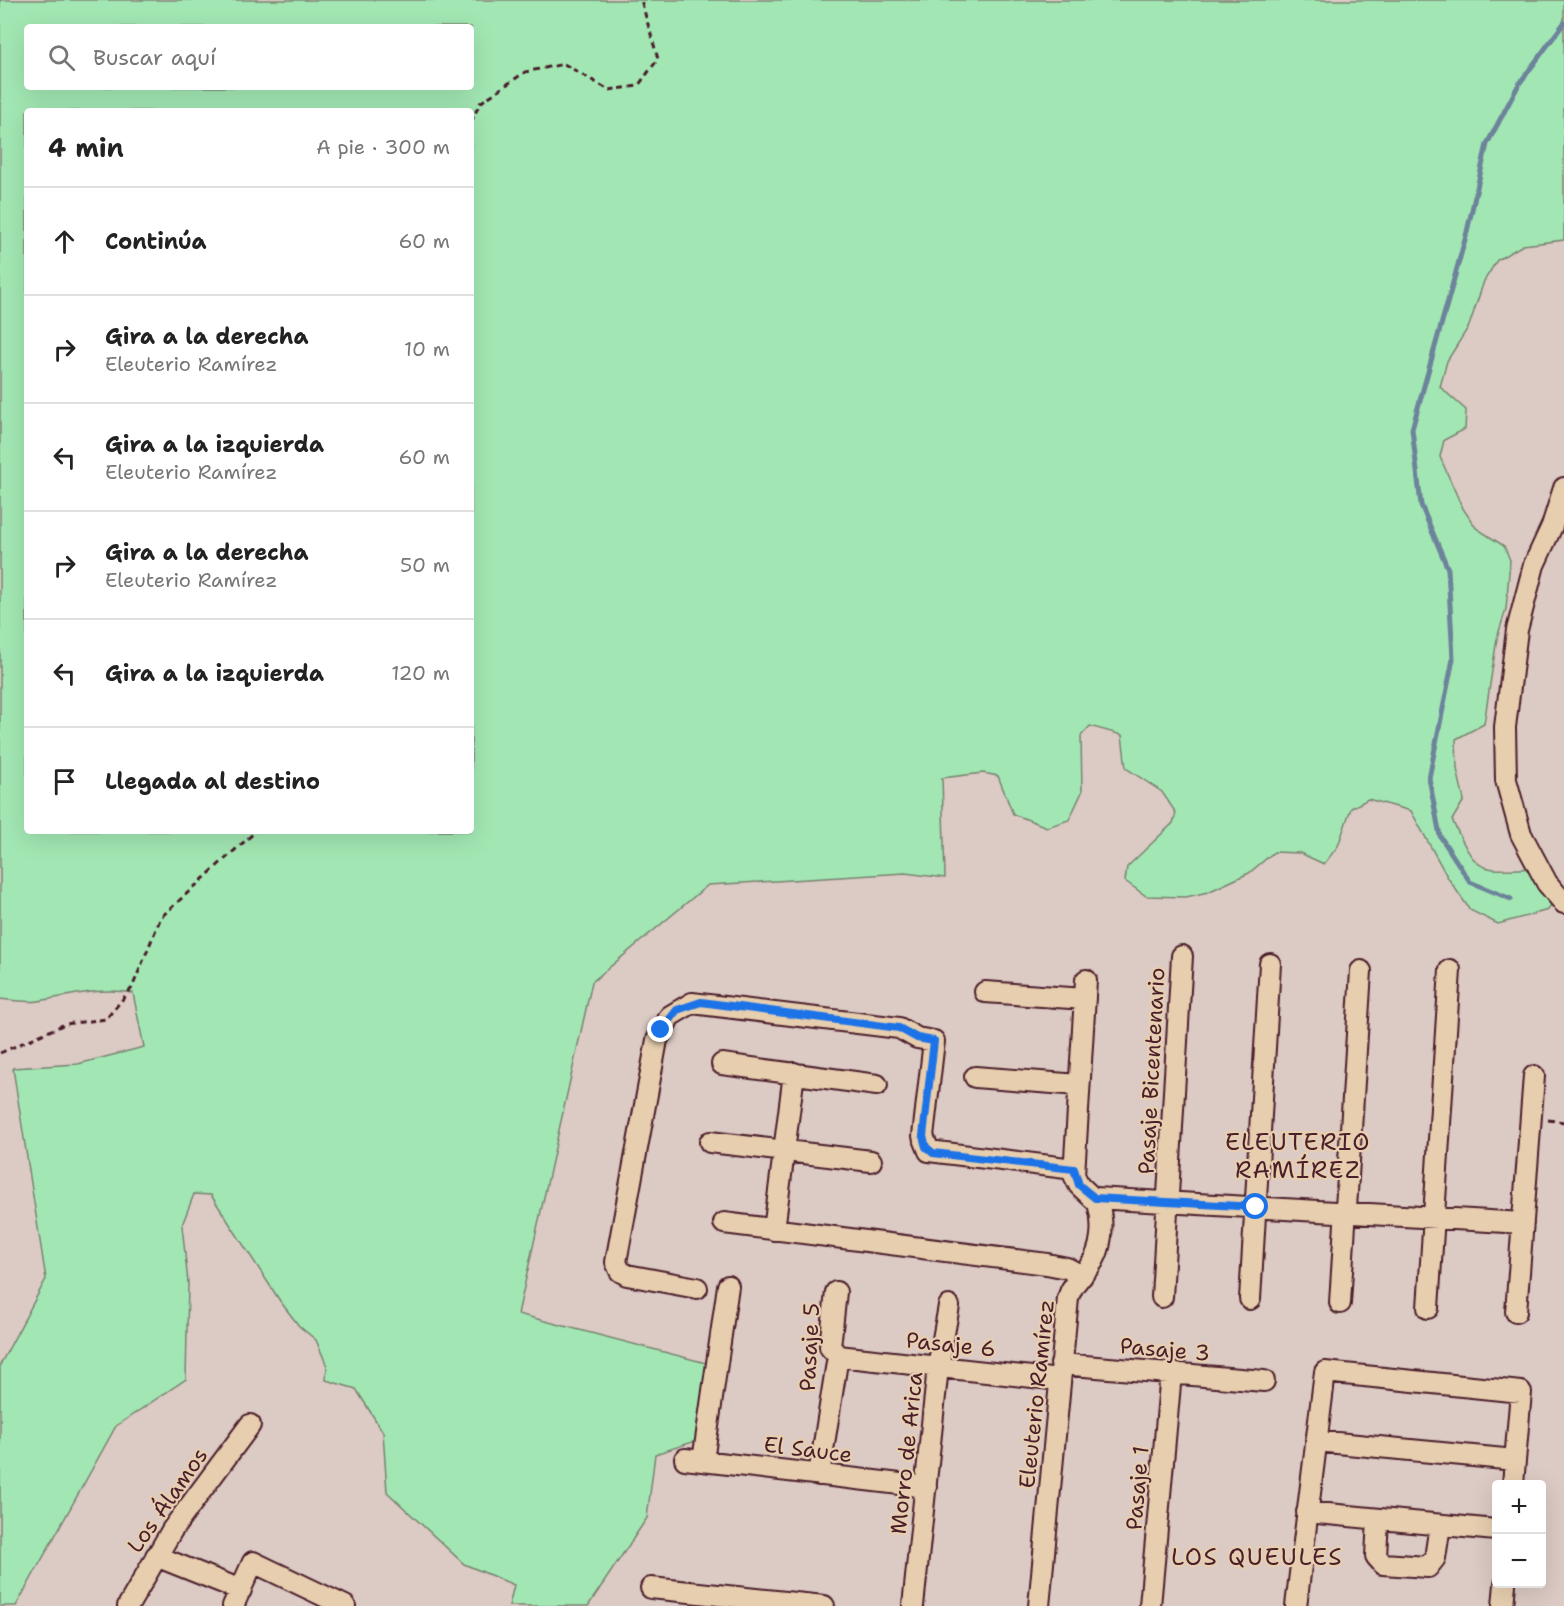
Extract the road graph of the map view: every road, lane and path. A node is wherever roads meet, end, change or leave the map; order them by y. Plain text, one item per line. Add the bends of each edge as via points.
1 (641, 0) edge
2 (474, 116) edge
3 (1564, 488) edge
4 (253, 834) edge
5 (1564, 903) edge
6 (1182, 956) dead end
7 (1270, 964) dead end
8 (1450, 970) dead end
9 (1361, 971) dead end
10 (985, 992) dead end
11 (0, 1053) edge
12 (722, 1064) dead end
13 (794, 1073) junction
14 (1534, 1076) dead end
15 (975, 1077) dead end
16 (877, 1085) dead end
17 (1079, 1085) junction
18 (710, 1142) dead end
19 (784, 1150) junction
20 (872, 1161) dead end
21 (1074, 1169) junction
22 (1095, 1198) junction
23 (1168, 1202) junction
24 (1256, 1207) junction
25 (1345, 1212) junction
26 (1434, 1218) junction
27 (724, 1223) dead end
28 (1523, 1223) junction
29 (774, 1230) junction
30 (1082, 1275) junction
31 (728, 1286) dead end
32 (697, 1288) dead end
33 (836, 1292) dead end
34 (1162, 1297) dead end
35 (1250, 1299) dead end
36 (1340, 1303) dead end
37 (949, 1306) dead end
38 (1428, 1308) dead end
39 (1516, 1312) dead end
40 (838, 1356) junction
41 (939, 1367) junction
42 (1061, 1372) junction
43 (1171, 1373) junction
44 (1264, 1382) dead end
45 (250, 1425) dead end
46 (1316, 1441) junction
47 (1515, 1460) junction
48 (819, 1475) junction
49 (1513, 1480) edge
50 (926, 1487) junction
51 (1307, 1512) junction
52 (1378, 1519) junction
53 (1440, 1525) junction
54 (1492, 1530) edge
55 (156, 1556) junction
56 (651, 1588) dead end
57 (1505, 1588) edge
58 (237, 1598) edge
59 (789, 1604) edge
60 (128, 1606) edge
61 (345, 1606) edge
62 (824, 1606) edge
63 (913, 1606) edge
64 (1039, 1606) edge
65 (1150, 1606) edge
66 (1296, 1606) edge
67 (1503, 1606) edge

1 - 2 path via 658,59 638,86 609,90 564,64 525,72 480,103
3 - 5 street via 1552,526 1533,565 1517,630 1505,727 1506,780 1521,834 1547,883
4 - 11 path via 160,917 132,987 106,1019 64,1024
6 - 23 street, Pasaje Bicentenario
7 - 24 street
8 - 26 street
9 - 25 street
10 - 17 street via 1085,989
12 - 13 street
13 - 16 street
13 - 19 street
14 - 28 street
15 - 17 street
17 - 21 street
18 - 19 street
19 - 20 street
19 - 29 street
21 - 22 street via 1079,1185
21 - 32 street via 929,1150 923,1136 934,1041 917,1038 899,1028 701,1002 684,1006 670,1016 654,1050 616,1262 627,1275
22 - 23 street
22 - 30 street, Eleuterio Ramírez via 1100,1209 1100,1244 1097,1256
23 - 24 street
23 - 34 street, Pasaje Bicentenario
24 - 25 street
24 - 35 street
25 - 26 street
25 - 36 street
26 - 28 street
26 - 38 street
27 - 29 street
28 - 39 street
29 - 30 street via 1047,1264
30 - 42 street, Eleuterio Ramírez via 1068,1298
31 - 48 street, El Sauce via 694,1460
33 - 40 street, Pasaje 5 via 830,1347
37 - 41 street, Morro de Arica
40 - 41 street, Pasaje 6
40 - 48 street, Pasaje 5
41 - 42 street, Pasaje 6
41 - 50 street, Morro de Arica
42 - 43 street, Pasaje 3
42 - 64 street, Eleuterio Ramírez
43 - 44 street, Pasaje 3
43 - 65 street, Pasaje 1
45 - 55 street, Los Álamos
46 - 47 street
46 - 47 street via 1325,1372 1336,1373 1521,1392
46 - 51 street
47 - 49 street
48 - 50 street, El Sauce
50 - 63 street, Morro de Arica
51 - 52 street
51 - 66 street
52 - 53 street
52 - 53 street via 1376,1556 1383,1563 1428,1567 1432,1564
53 - 54 street
55 - 58 street
55 - 60 street, Los Álamos
56 - 59 street
57 - 67 street
58 - 61 street via 253,1562
59 - 62 street

